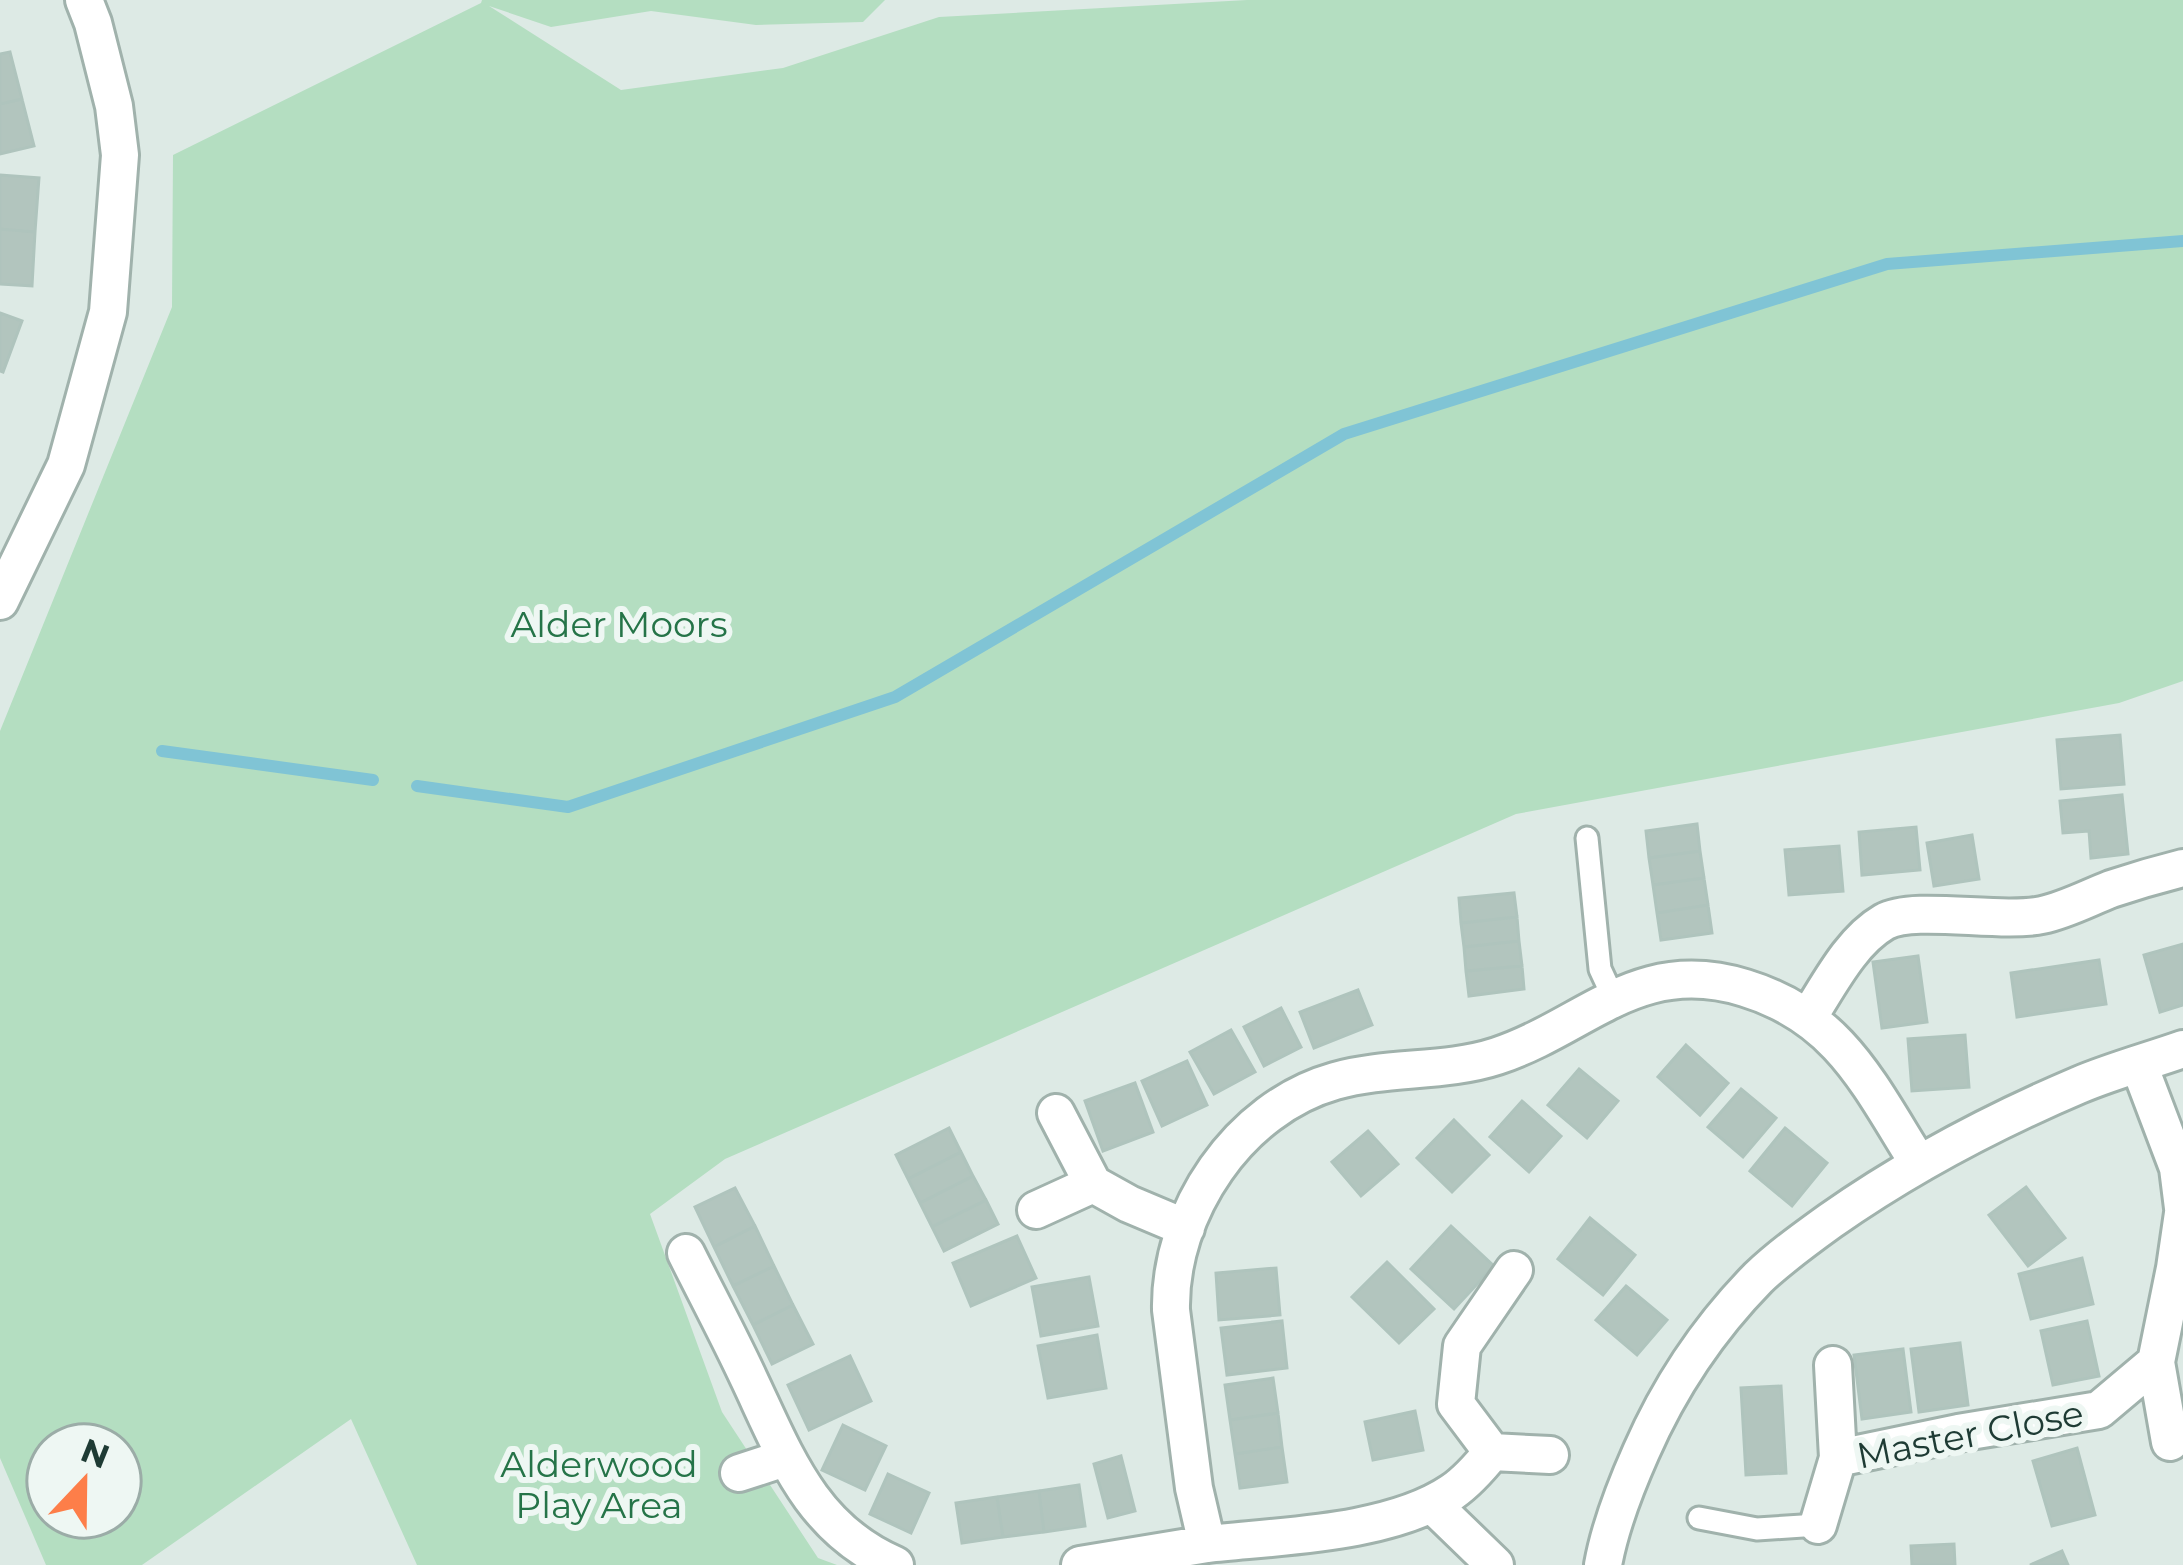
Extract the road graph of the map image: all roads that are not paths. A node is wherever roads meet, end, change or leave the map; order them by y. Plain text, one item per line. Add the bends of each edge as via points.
1 (84, 0) edge
2 (0, 601) edge
3 (1587, 838) dead end
4 (2183, 868) edge
5 (1613, 998) junction
6 (1809, 1016) junction
7 (2183, 1049) edge
8 (2139, 1065) junction
9 (1056, 1113) dead end
10 (1919, 1163) junction
11 (1093, 1184) junction
12 (1036, 1210) dead end
13 (2183, 1210) edge
14 (1186, 1228) junction
15 (686, 1253) dead end
16 (1514, 1270) dead end
17 (2156, 1362) junction
18 (1833, 1365) dead end
19 (2170, 1442) dead end
20 (1492, 1452) junction
21 (1550, 1455) dead end
22 (785, 1458) junction
23 (1838, 1458) junction
24 (739, 1473) dead end
25 (1432, 1504) junction
26 (1699, 1518) dead end
27 (1818, 1525) joint
28 (1207, 1544) junction
29 (895, 1565) edge
30 (1080, 1565) edge
31 (1496, 1565) edge
32 (1603, 1565) edge

1 - 2 street via 120,155 108,312 66,465
3 - 5 lane via 1600,969
4 - 6 street via 2044,915 1883,922
5 - 6 street via 1661,983 1711,982 1759,992
5 - 14 street via 1497,1056 1338,1080 1303,1093 1231,1149
6 - 10 street via 1856,1065
7 - 8 street
8 - 10 street via 2081,1084
8 - 13 street via 2178,1168
9 - 11 street
10 - 32 street via 1788,1252 1726,1313 1655,1420
11 - 12 street
11 - 14 street
13 - 17 street
14 - 28 street via 1171,1310
15 - 22 street
16 - 20 street via 1462,1346 1456,1404
17 - 19 street
17 - 23 street, Master Close via 2099,1410
18 - 23 street, Master Close
20 - 21 street
20 - 25 street
22 - 24 street
22 - 29 street via 837,1528
23 - 27 street, Master Close
25 - 28 street via 1350,1527
25 - 31 street
26 - 27 lane via 1757,1529
28 - 30 street

